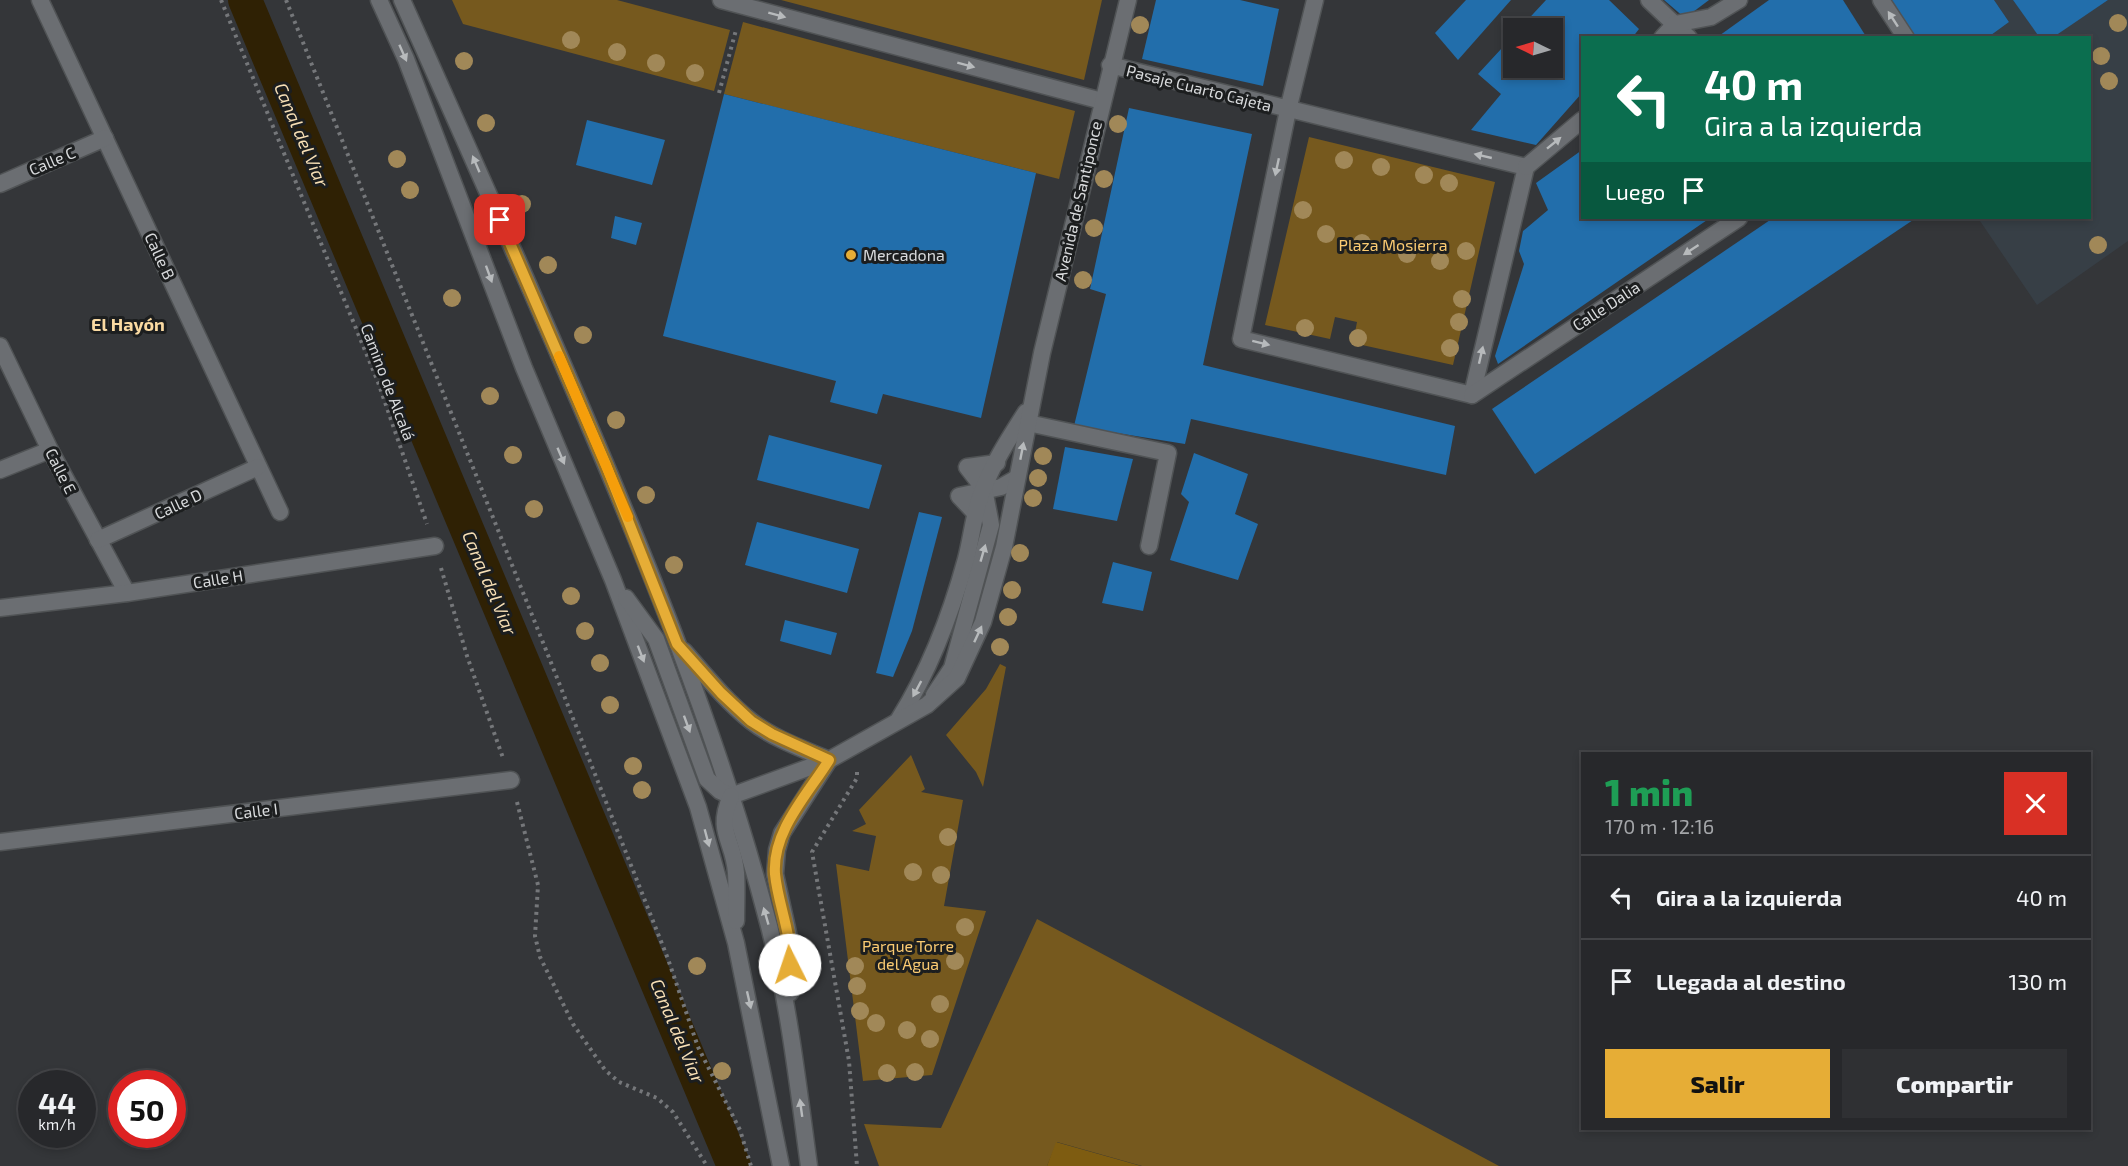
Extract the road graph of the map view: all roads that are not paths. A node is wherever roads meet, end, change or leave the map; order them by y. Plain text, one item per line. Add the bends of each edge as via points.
1 (40, 0) edge
2 (379, 0) edge
3 (402, 0) edge
4 (721, 0) edge
5 (1128, 0) edge
6 (1316, 0) edge
7 (1648, 0) edge
8 (1739, 0) edge
9 (1881, 0) edge
10 (1675, 24) junction
11 (1664, 36) edge
12 (1687, 36) edge
13 (1905, 36) edge
14 (1110, 65) junction
15 (1102, 100) junction
16 (1288, 110) junction
17 (1581, 121) edge
18 (105, 138) junction
19 (1526, 167) junction
20 (0, 184) edge
21 (1738, 219) edge
22 (0, 346) edge
23 (1472, 395) junction
24 (1032, 404) junction
25 (1028, 423) junction
26 (50, 450) junction
27 (997, 463) junction
28 (258, 467) junction
29 (0, 470) edge
30 (1017, 478) junction
31 (984, 489) junction
32 (280, 512) dead end
33 (976, 514) junction
34 (98, 540) junction
35 (435, 546) road end
36 (1149, 546) dead end
37 (613, 580) junction
38 (127, 593) junction
39 (0, 609) edge
40 (677, 644) junction
41 (927, 705) junction
42 (898, 720) junction
43 (829, 760) junction
44 (512, 780) road end
45 (731, 796) junction
46 (0, 842) edge
47 (736, 943) junction
48 (789, 1021) junction
49 (781, 1166) edge
50 (809, 1166) edge

1 - 18 street, Calle B
2 -> 37 street via 410,70 524,368
40 -> 3 street via 606,465
4 -> 15 street
5 - 14 street, Avenida de Santiponce
6 - 16 street
7 - 10 street
8 - 10 street via 1711,17
13 -> 9 street
10 - 11 street
10 - 12 street
14 - 15 street, Avenida de Santiponce
14 - 16 street, Pasaje Cuarto Cajeta
15 - 24 street, Avenida de Santiponce
19 -> 16 street
16 -> 23 street via 1241,339
19 -> 17 street
18 - 20 street, Calle C
18 - 28 street, Calle B
23 -> 19 street
21 -> 23 street, Calle Dalia
22 - 26 street, Calle E
24 - 25 street, Avenida de Santiponce
24 - 27 street, Avenida de Santiponce
30 -> 25 street, Avenida de Santiponce
25 - 36 street via 1168,453
26 - 29 street
26 - 34 street, Calle E
27 - 31 street, Avenida de Santiponce
27 - 31 street via 967,467
28 - 32 street, Calle B
28 - 34 street, Calle D
30 - 31 street via 1001,487
41 -> 30 street, Avenida de Santiponce via 957,678 983,622 1004,547
31 - 33 street, Avenida de Santiponce
31 - 33 street via 959,496
41 -> 31 street via 952,668 991,525
33 -> 42 street, Avenida de Santiponce via 965,560 935,646 918,689
34 - 38 street, Calle E
35 - 38 street, Calle H
37 -> 45 street via 656,639 707,779 720,792
37 -> 47 street via 698,807
38 - 39 street, Calle H
40 - 43 street via 751,721
40 - 45 street
41 - 42 street, Avenida de Santiponce
42 - 43 street, Avenida de Santiponce
43 - 45 street, Avenida de Santiponce
43 - 48 street via 782,833 777,850 775,874 791,946
44 - 46 street, Calle I
45 - 47 street via 723,825 736,872
48 -> 45 street via 769,928
47 -> 49 street
50 -> 48 street

